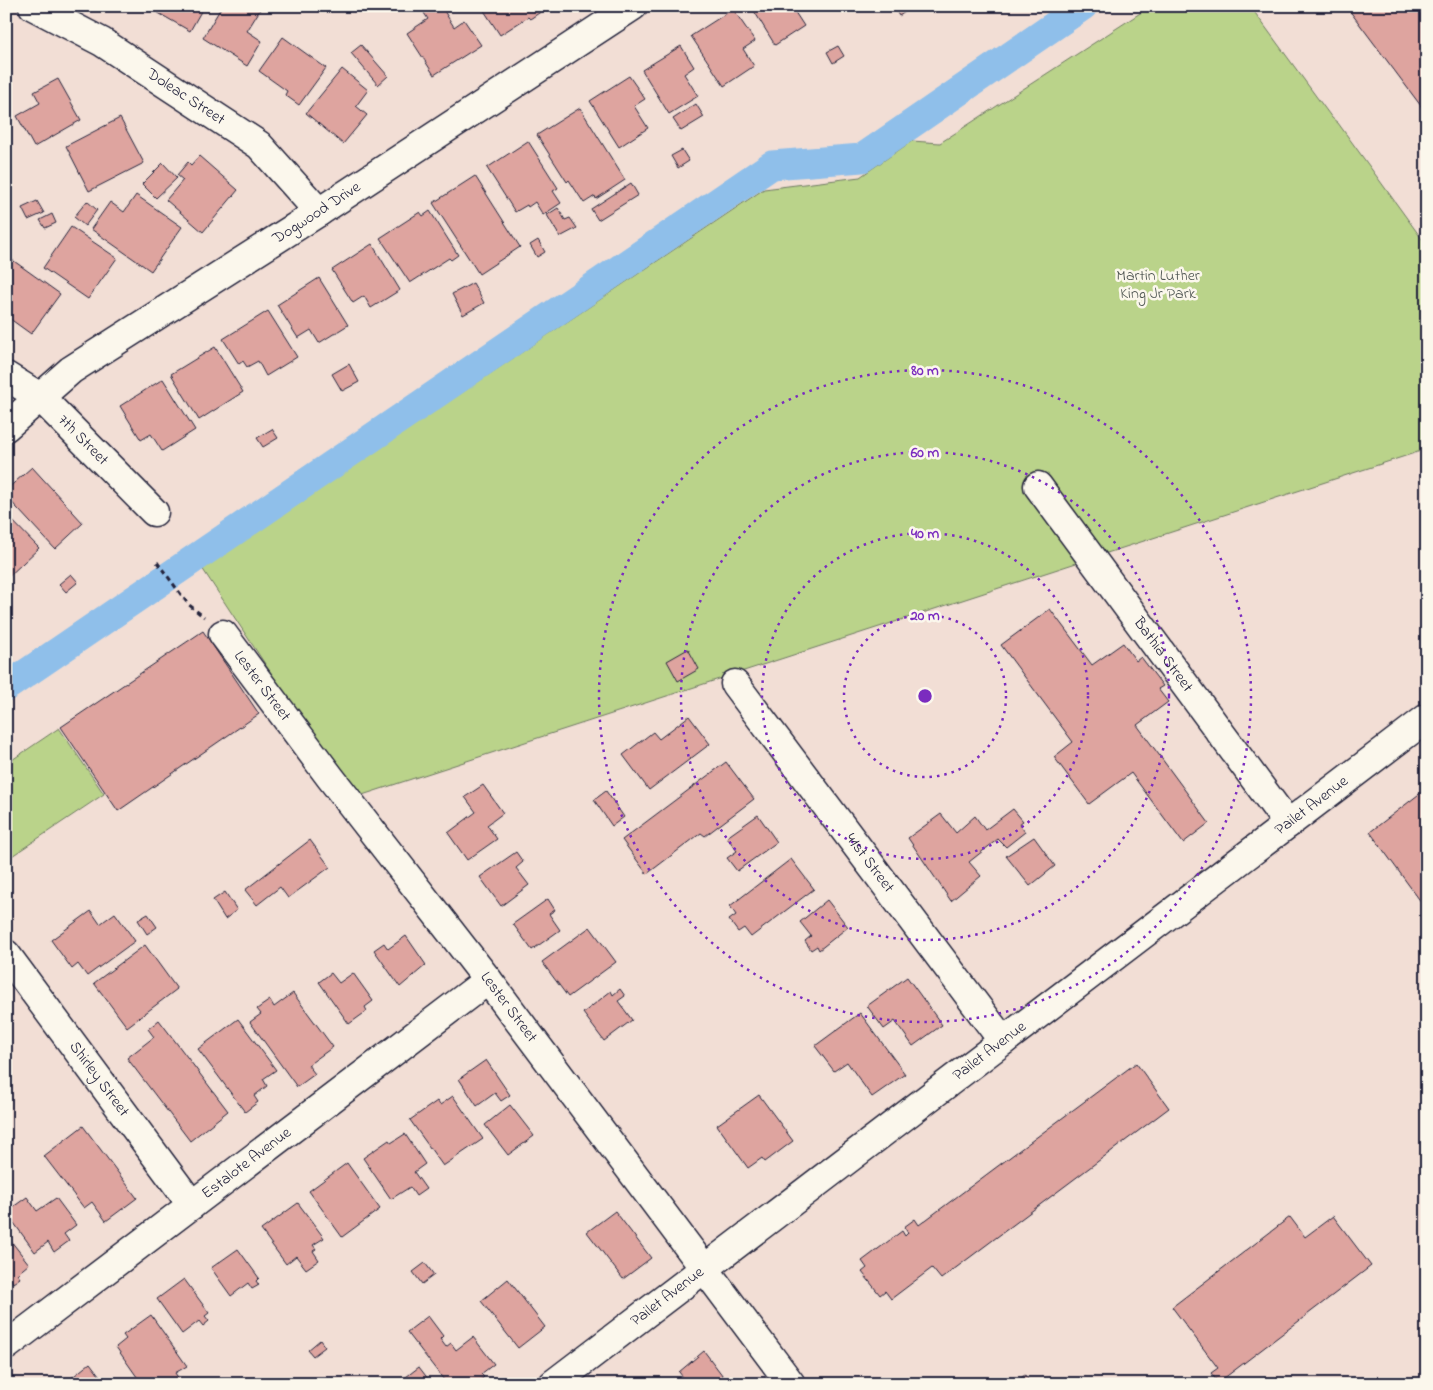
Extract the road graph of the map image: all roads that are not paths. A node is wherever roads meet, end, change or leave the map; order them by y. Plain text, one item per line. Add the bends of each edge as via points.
1 (33, 6) edge
2 (633, 6) edge
3 (319, 212) junction
4 (6, 376) edge
5 (40, 397) junction
6 (6, 427) edge
7 (1038, 486) dead end
8 (154, 512) dead end
9 (223, 634) dead end
10 (735, 684) dead end
11 (1427, 718) edge
12 (1288, 824) junction
13 (6, 954) edge
14 (488, 980) junction
15 (1003, 1041) junction
16 (192, 1205) junction
17 (705, 1269) junction
18 (6, 1346) edge
19 (553, 1384) edge
20 (791, 1384) edge

1 - 3 street, Doleac Street via 102,42 259,145
2 - 3 street, Dogwood Drive
3 - 5 street, Dogwood Drive via 71,370
4 - 5 street, 7th Street
5 - 6 street, Dogwood Drive
5 - 8 street, 7th Street
7 - 12 street, Bathia Street
9 - 14 street, Lester Street
10 - 15 street, 41st Street
11 - 12 street, Pailet Avenue
12 - 15 street, Pailet Avenue
13 - 16 street, Shirley Street
14 - 16 street, Estalote Avenue
14 - 17 street, Lester Street
15 - 17 street, Pailet Avenue
16 - 18 street, Estalote Avenue
17 - 19 street, Pailet Avenue
17 - 20 street, Lester Street

